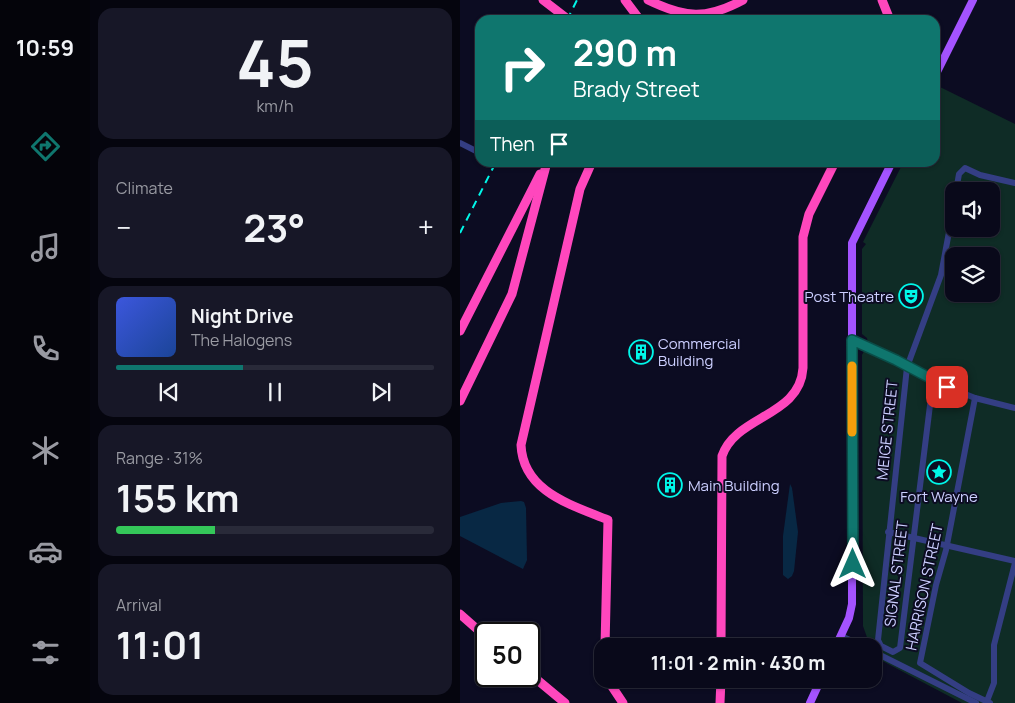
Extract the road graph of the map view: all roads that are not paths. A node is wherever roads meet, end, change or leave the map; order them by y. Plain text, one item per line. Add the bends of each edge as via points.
1 (543, 0) edge
2 (625, 0) edge
3 (648, 0) edge
4 (743, 0) edge
5 (882, 0) edge
6 (973, 0) edge
7 (562, 15) edge
8 (636, 15) edge
9 (694, 15) edge
10 (704, 15) edge
11 (888, 15) edge
12 (940, 66) edge
13 (460, 143) edge
14 (475, 150) edge
15 (543, 167) edge
16 (545, 167) edge
17 (590, 167) edge
18 (832, 167) edge
19 (890, 167) edge
20 (958, 182) edge
21 (1015, 183) edge
22 (948, 237) edge
23 (460, 331) edge
24 (852, 340) junction
25 (907, 367) junction
26 (933, 381) junction
27 (975, 398) junction
28 (460, 401) edge
29 (1015, 408) edge
30 (888, 532) junction
31 (912, 537) junction
32 (947, 544) junction
33 (1015, 562) edge
34 (460, 614) edge
35 (475, 627) edge
36 (841, 636) joint
37 (605, 638) edge
38 (721, 638) edge
39 (845, 638) edge
40 (897, 651) joint
41 (882, 656) edge
42 (540, 682) edge
43 (612, 688) edge
44 (721, 688) edge
45 (817, 688) edge
46 (988, 702) edge
47 (565, 703) edge
48 (623, 703) edge
49 (720, 703) edge
50 (810, 703) edge
51 (976, 703) edge

1 - 7 highway, bridge
2 - 8 highway
3 - 9 highway via 675,12
4 - 10 highway
5 - 11 highway
6 - 12 main road
13 - 14 street
15 - 23 highway
16 - 28 highway via 512,294
17 - 37 highway via 579,195 521,445 526,469 542,488 557,499 608,520
18 - 38 highway via 809,214 803,237 803,368 800,384 783,405 735,436 722,456
19 - 24 main road via 852,243
20 - 21 street via 963,169
22 - 25 street, MEIGE STREET via 941,276
24 - 25 street via 894,364
24 - 36 main road via 852,604
25 - 26 street
25 - 30 street, MEIGE STREET
26 - 27 street
26 - 31 street, SIGNAL STREET
27 - 29 street
27 - 32 street, HARRISON STREET
30 - 31 street
30 - 40 street, MEIGE STREET via 878,642 893,652
31 - 32 street
31 - 40 street, SIGNAL STREET via 900,648
32 - 33 street
32 - 46 street, HARRISON STREET via 920,663
33 - 46 street via 994,645 994,683
34 - 35 highway
36 - 39 street
41 - 51 street
42 - 47 highway
43 - 48 highway
44 - 49 highway
45 - 50 main road

